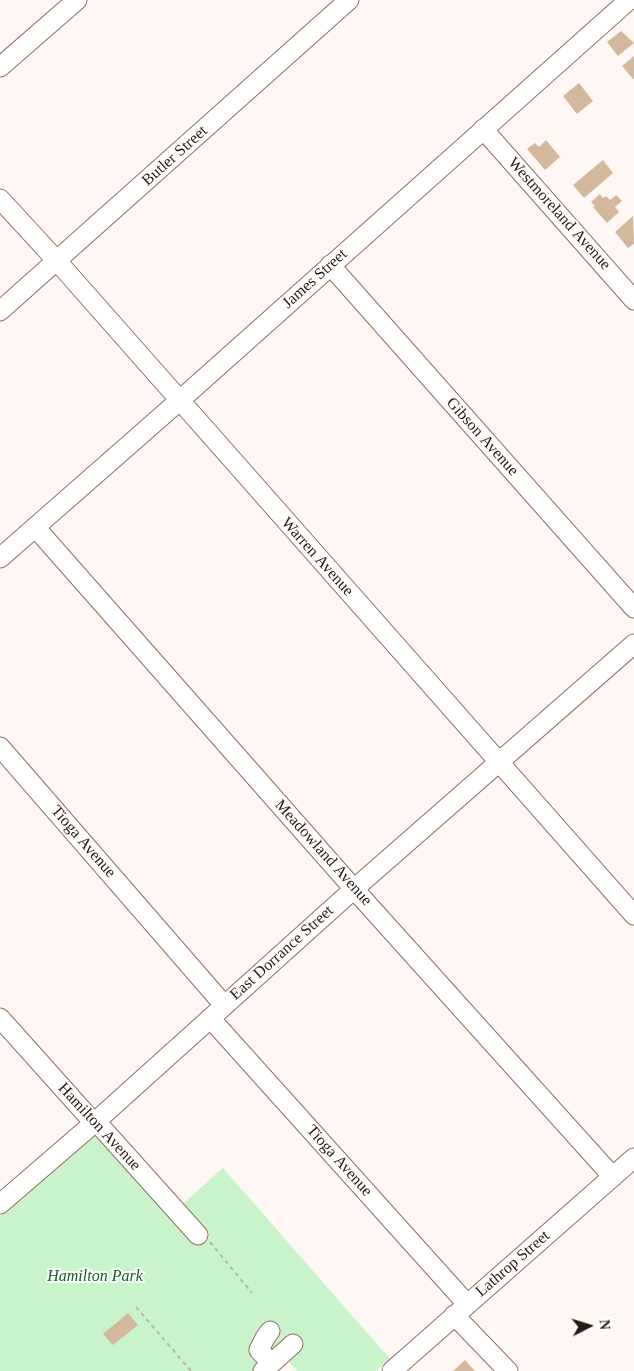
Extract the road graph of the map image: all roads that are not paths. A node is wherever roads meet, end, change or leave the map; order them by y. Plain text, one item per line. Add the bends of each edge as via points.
1 (77, 0) edge
2 (349, 0) edge
3 (629, 0) edge
4 (0, 67) edge
5 (483, 130) junction
6 (0, 199) edge
7 (56, 261) junction
8 (330, 265) junction
9 (634, 300) edge
10 (0, 311) edge
11 (179, 401) junction
12 (35, 528) junction
13 (0, 558) edge
14 (634, 608) edge
15 (634, 644) edge
16 (0, 747) edge
17 (500, 763) junction
18 (354, 889) junction
19 (634, 914) edge
20 (224, 1005) junction
21 (0, 1018) edge
22 (210, 1018) junction
23 (94, 1123) junction
24 (634, 1158) edge
25 (613, 1177) junction
26 (0, 1204) edge
27 (198, 1235) dead end
28 (461, 1309) junction
29 (270, 1332) dead end
30 (293, 1344) dead end
31 (267, 1367) edge
32 (392, 1371) edge
33 (508, 1371) edge

1 - 4 street
2 - 7 street, Butler Street
3 - 5 street, James Street
5 - 8 street, James Street
5 - 9 street, Westmoreland Avenue
6 - 7 street, Warren Avenue
7 - 10 street, Butler Street
7 - 11 street, Warren Avenue
8 - 11 street, James Street
8 - 14 street, Gibson Avenue
11 - 12 street, James Street
11 - 17 street, Warren Avenue
12 - 13 street, James Street
12 - 18 street, Meadowland Avenue
15 - 17 street, East Dorrance Street
16 - 20 street, Tioga Avenue
17 - 18 street, East Dorrance Street
17 - 19 street, Warren Avenue
18 - 20 street, East Dorrance Street
18 - 25 street, Meadowland Avenue
20 - 22 street, East Dorrance Street
21 - 23 street, Hamilton Avenue
22 - 23 street, East Dorrance Street
22 - 28 street, Tioga Avenue
23 - 26 street, East Dorrance Street
23 - 27 street, Hamilton Avenue
24 - 25 street, Lathrop Street
25 - 28 street, Lathrop Street
28 - 32 street, Lathrop Street
28 - 33 street, Tioga Avenue
29 - 31 street via 259,1350
30 - 31 street

